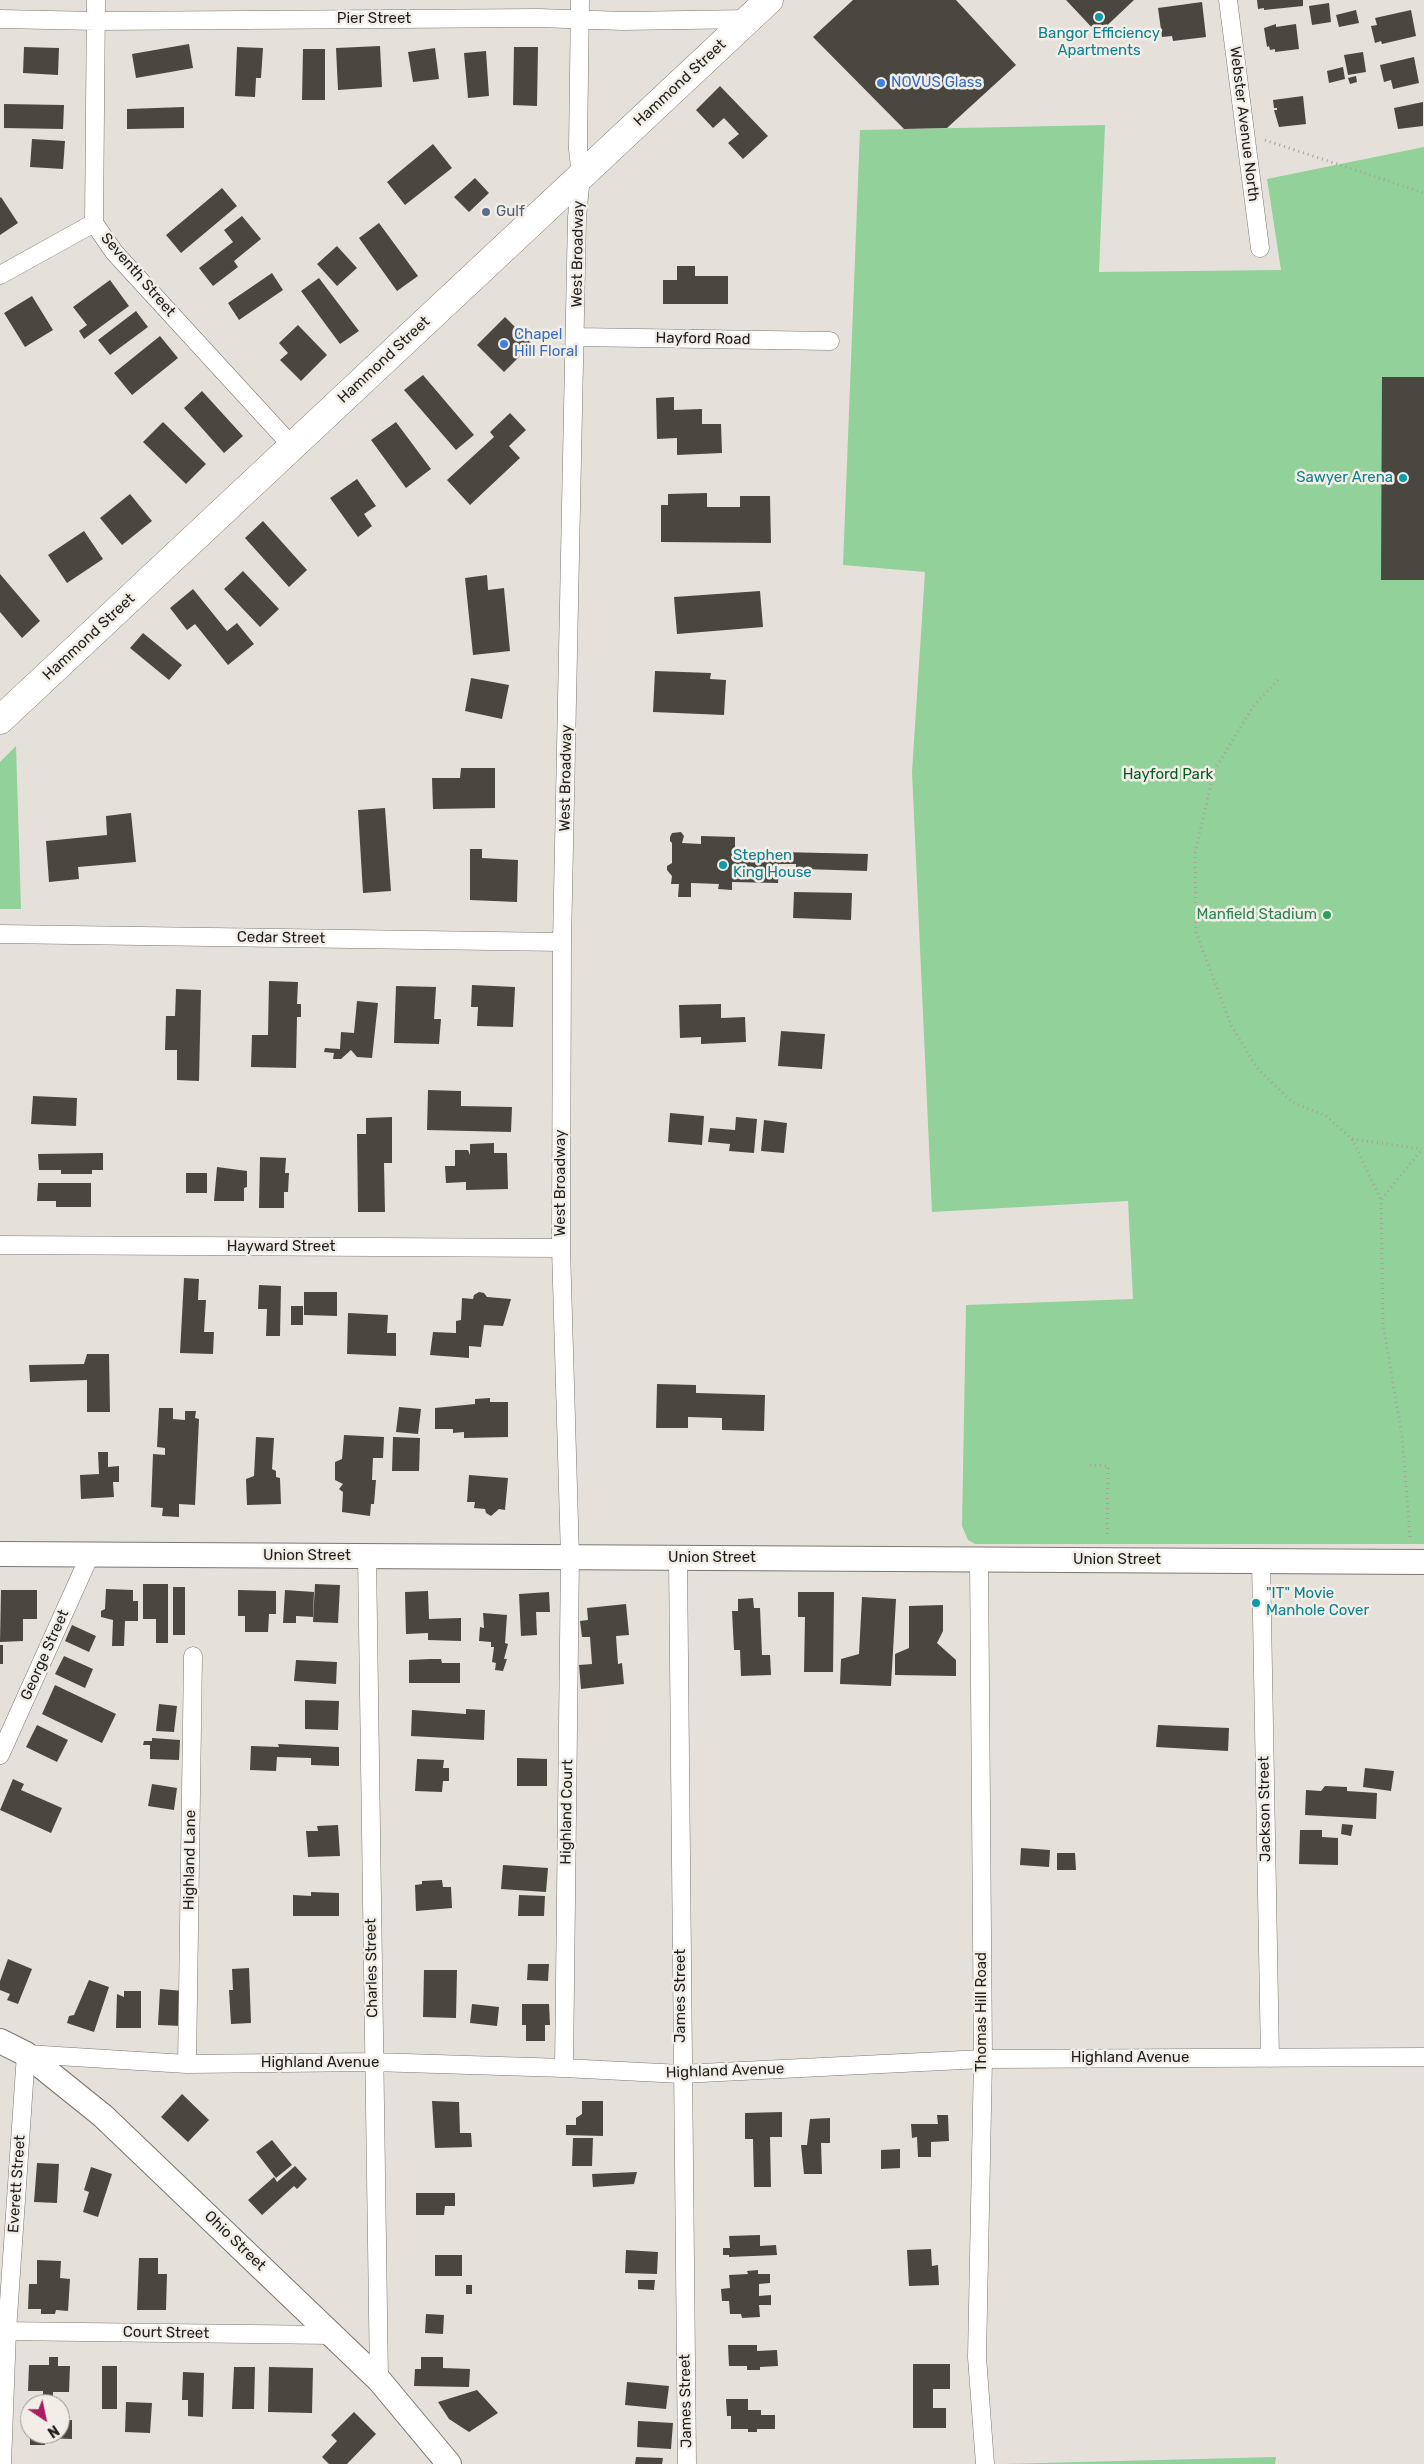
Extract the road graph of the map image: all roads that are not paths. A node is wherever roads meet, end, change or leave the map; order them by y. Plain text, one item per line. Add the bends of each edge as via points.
1 (96, 0) edge
2 (580, 0) edge
3 (769, 0) edge
4 (1228, 0) edge
5 (749, 19) junction
6 (0, 20) edge
7 (580, 20) junction
8 (97, 21) junction
9 (580, 176) junction
10 (94, 223) junction
11 (1260, 248) dead end
12 (0, 275) edge
13 (576, 337) junction
14 (830, 341) dead end
15 (292, 446) junction
16 (0, 720) edge
17 (0, 934) edge
18 (562, 942) junction
19 (0, 1245) edge
20 (561, 1248) junction
21 (0, 1554) edge
22 (90, 1555) junction
23 (367, 1556) junction
24 (570, 1557) junction
25 (678, 1558) junction
26 (979, 1559) junction
27 (1261, 1561) junction
28 (1424, 1562) edge
29 (193, 1656) dead end
30 (0, 1755) edge
31 (0, 2040) edge
32 (26, 2054) junction
33 (1424, 2057) edge
34 (1270, 2058) junction
35 (983, 2059) junction
36 (373, 2062) junction
37 (187, 2064) junction
38 (564, 2068) junction
39 (681, 2074) junction
40 (3, 2331) edge
41 (332, 2335) junction
42 (379, 2380) junction
43 (2, 2464) edge
44 (449, 2464) edge
45 (687, 2464) edge
46 (985, 2464) edge

1 - 8 street, Seventh Street
2 - 7 street, West Broadway
3 - 5 main road, Hammond Street
4 - 11 street, Webster Avenue North
5 - 7 street, Pier Street
5 - 9 main road, Hammond Street
6 - 8 street, Pier Street
7 - 8 street, Pier Street
7 - 9 street, West Broadway
8 - 10 street, Seventh Street
9 - 13 street, West Broadway
9 - 15 main road, Hammond Street
10 - 12 street
10 - 15 street, Seventh Street via 114,252
13 - 14 street, Hayford Road
13 - 18 street, West Broadway
15 - 16 main road, Hammond Street
17 - 18 street, Cedar Street
18 - 20 street, West Broadway
19 - 20 street, Hayward Street
20 - 24 street, West Broadway
21 - 22 main road, Union Street
22 - 23 main road, Union Street
22 - 30 street, George Street
23 - 24 main road, Union Street
23 - 36 street, Charles Street
24 - 25 main road, Union Street
24 - 38 street, Highland Court
25 - 26 main road, Union Street
25 - 39 street, James Street
26 - 27 main road, Union Street
26 - 35 street, Thomas Hill Road
27 - 28 main road, Union Street
27 - 34 street, Jackson Street
29 - 37 street, Highland Lane
31 - 32 main road, Ohio Street
32 - 37 street, Highland Avenue
32 - 40 street, Everett Street
32 - 41 main road, Ohio Street via 103,2116
33 - 34 street, Highland Avenue
34 - 35 street, Highland Avenue
35 - 39 street, Highland Avenue
35 - 46 street, Thomas Hill Road via 977,2357
36 - 37 street, Highland Avenue
36 - 38 street, Highland Avenue
36 - 42 street, Charles Street
38 - 39 street, Highland Avenue
39 - 45 street, James Street
40 - 41 street, Court Street
40 - 43 street, Everett Street
41 - 42 main road, Ohio Street
42 - 44 main road, Ohio Street

